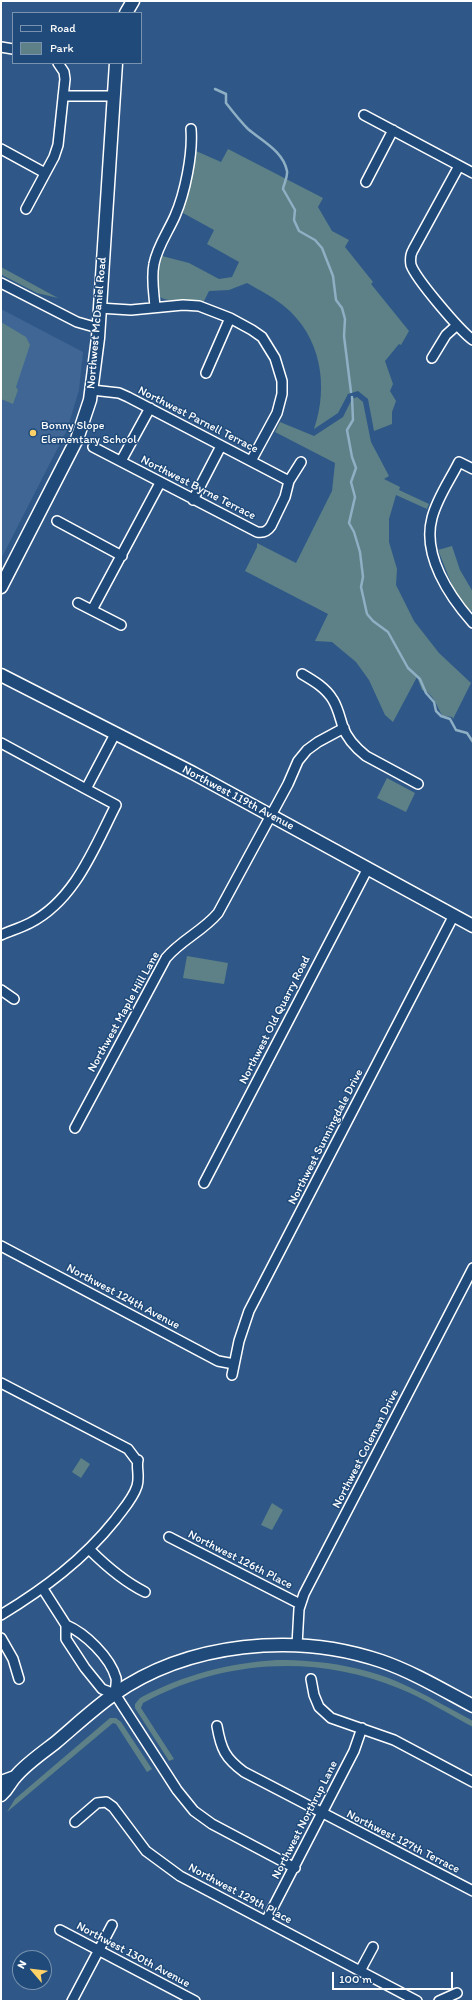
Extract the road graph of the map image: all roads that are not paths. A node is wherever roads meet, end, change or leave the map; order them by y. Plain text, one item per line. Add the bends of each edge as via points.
1 (133, 1) edge
2 (127, 12) edge
3 (1, 47) edge
4 (12, 49) edge
5 (116, 64) edge
6 (60, 66) edge
7 (63, 96) junction
8 (114, 96) junction
9 (364, 115) dead end
10 (191, 129) dead end
11 (393, 130) junction
12 (1, 149) edge
13 (459, 166) junction
14 (45, 173) junction
15 (473, 173) edge
16 (366, 182) dead end
17 (26, 209) dead end
18 (1, 283) edge
19 (155, 307) junction
20 (99, 308) junction
21 (230, 318) junction
22 (456, 326) junction
23 (98, 328) junction
24 (473, 340) edge
25 (432, 358) dead end
26 (206, 373) dead end
27 (92, 390) junction
28 (150, 408) junction
29 (221, 446) junction
30 (93, 447) dead end
31 (251, 461) junction
32 (121, 462) junction
33 (301, 462) dead end
34 (473, 469) edge
35 (289, 481) junction
36 (160, 483) junction
37 (193, 500) junction
38 (57, 521) dead end
39 (122, 556) junction
40 (1, 587) edge
41 (78, 603) dead end
42 (92, 610) junction
43 (473, 623) edge
44 (121, 625) dead end
45 (302, 674) dead end
46 (1, 675) edge
47 (344, 728) junction
48 (115, 734) junction
49 (1, 743) edge
50 (418, 784) dead end
51 (86, 789) junction
52 (271, 814) junction
53 (368, 868) junction
54 (454, 915) junction
55 (473, 926) edge
56 (1, 935) edge
57 (1, 990) edge
58 (14, 999) dead end
59 (75, 1128) dead end
60 (204, 1183) dead end
61 (1, 1246) edge
62 (473, 1268) edge
63 (234, 1364) junction
64 (232, 1375) dead end
65 (1, 1383) edge
66 (169, 1537) dead end
67 (90, 1550) junction
68 (43, 1589) junction
69 (145, 1592) dead end
70 (300, 1604) junction
71 (1, 1615) edge
72 (66, 1625) junction
73 (1, 1638) edge
74 (297, 1645) junction
75 (19, 1679) dead end
76 (311, 1679) dead end
77 (115, 1694) junction
78 (473, 1706) edge
79 (217, 1726) dead end
80 (362, 1728) junction
81 (15, 1777) junction
82 (1, 1782) edge
83 (473, 1782) edge
84 (1, 1795) edge
85 (322, 1814) junction
86 (75, 1822) dead end
87 (294, 1868) junction
88 (473, 1891) edge
89 (266, 1921) junction
90 (112, 1925) dead end
91 (60, 1930) dead end
92 (373, 1946) dead end
93 (99, 1950) junction
94 (360, 1972) junction
95 (456, 1993) dead end
96 (72, 2001) edge
97 (195, 2001) edge
98 (417, 2001) edge
99 (439, 2001) edge

1 - 2 street
3 - 4 street
5 - 8 street, Northwest McDaniel Road
6 - 7 street via 65,76
7 - 8 street
7 - 14 street via 58,144
8 - 20 street, Northwest McDaniel Road
9 - 11 street
10 - 19 street via 192,147 182,196 154,264
11 - 13 street
11 - 16 street
12 - 14 street
13 - 15 street
13 - 22 street via 410,255 414,271
14 - 17 street
18 - 23 street via 76,322
19 - 20 street via 131,310
19 - 21 street via 199,306
20 - 23 street, Northwest McDaniel Road
21 - 26 street
21 - 31 street via 262,338 275,358 282,381 282,394 277,413
22 - 24 street
22 - 25 street via 446,335
23 - 27 street, Northwest McDaniel Road
27 - 28 street, Northwest Parnell Terrace via 119,393
27 - 40 street, Northwest McDaniel Road via 77,439
28 - 29 street, Northwest Parnell Terrace
28 - 32 street
29 - 31 street, Northwest Parnell Terrace
29 - 37 street
30 - 32 street, Northwest Byrne Terrace
31 - 35 street, Northwest Parnell Terrace
32 - 36 street, Northwest Byrne Terrace
33 - 35 street, Northwest Byrne Terrace
34 - 43 street via 459,462 434,509 430,542 445,583 463,613
35 - 37 street, Northwest Byrne Terrace via 285,497 271,526 264,532 256,532
36 - 37 street, Northwest Byrne Terrace
36 - 39 street
38 - 39 street
39 - 42 street
41 - 42 street
42 - 44 street
45 - 47 street via 328,693 338,710
46 - 48 street, Northwest 119th Avenue
47 - 50 street via 354,745 366,756
47 - 52 street, Northwest Maple Hill Lane via 318,742 301,756
48 - 51 street
48 - 52 street, Northwest 119th Avenue
49 - 51 street
51 - 56 street via 116,806 84,867 70,889 50,909 31,923
52 - 53 street, Northwest 119th Avenue
52 - 59 street, Northwest Maple Hill Lane via 218,913 208,924 173,949 166,958
53 - 54 street, Northwest 119th Avenue
53 - 60 street, Northwest Old Quarry Road
54 - 55 street, Northwest 119th Avenue
54 - 63 street, Northwest Sunningdale Drive via 249,1311
57 - 58 street
61 - 63 street, Northwest 124th Avenue via 218,1361
62 - 70 street, Northwest Coleman Drive
63 - 64 street, Northwest Sunningdale Drive
65 - 67 street via 128,1449 137,1460 139,1472 134,1495
66 - 70 street, Northwest 126th Place
67 - 68 street
67 - 69 street via 113,1573
68 - 71 street
68 - 72 street
70 - 74 street, Northwest Coleman Drive
72 - 77 street via 66,1639 85,1668 102,1689
72 - 77 street via 78,1630 105,1657 116,1679
73 - 75 street via 13,1659
74 - 77 street via 240,1648 191,1658 152,1673
74 - 78 street via 350,1652 386,1663
76 - 80 street via 319,1707 331,1718
77 - 81 street
77 - 87 street via 177,1790 194,1811 212,1824
79 - 85 street, Northwest 127th Terrace via 220,1744 231,1763
80 - 83 street via 394,1740
80 - 85 street, Northwest Northrup Lane via 354,1751
81 - 82 street
81 - 84 street via 10,1788
85 - 87 street, Northwest Northrup Lane
85 - 88 street, Northwest 127th Terrace
86 - 89 street, Northwest 129th Place via 97,1803 106,1802 113,1807 136,1840 154,1859 180,1876
87 - 89 street, Northwest Northrup Lane
89 - 94 street, Northwest 129th Place
90 - 93 street
91 - 93 street, Northwest 130th Avenue
92 - 94 street
93 - 96 street
93 - 97 street, Northwest 130th Avenue
94 - 98 street, Northwest 129th Place
95 - 99 street

